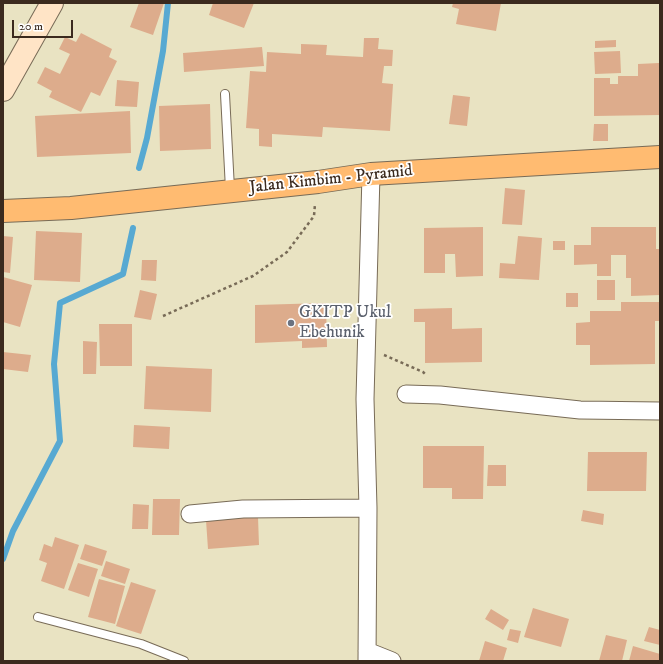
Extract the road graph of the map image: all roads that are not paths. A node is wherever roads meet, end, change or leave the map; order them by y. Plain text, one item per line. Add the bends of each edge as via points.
1 (52, 3) edge
2 (3, 90) edge
3 (224, 94) dead end
4 (660, 156) edge
5 (371, 174) junction
6 (230, 190) junction
7 (3, 211) edge
8 (406, 394) dead end
9 (660, 412) edge
10 (368, 508) junction
11 (190, 514) dead end
12 (38, 617) dead end
13 (367, 656) edge
14 (184, 661) edge
15 (392, 661) edge

1 - 2 main road
3 - 6 lane
4 - 5 highway, Jalan Kimbim - Pyramid
5 - 6 highway, Jalan Kimbim - Pyramid
5 - 10 street via 365,399
6 - 7 highway, Jalan Kimbim - Pyramid via 71,208
8 - 9 street via 440,395 580,410
10 - 11 street via 242,510
10 - 13 street
12 - 14 lane via 141,644
13 - 15 street

